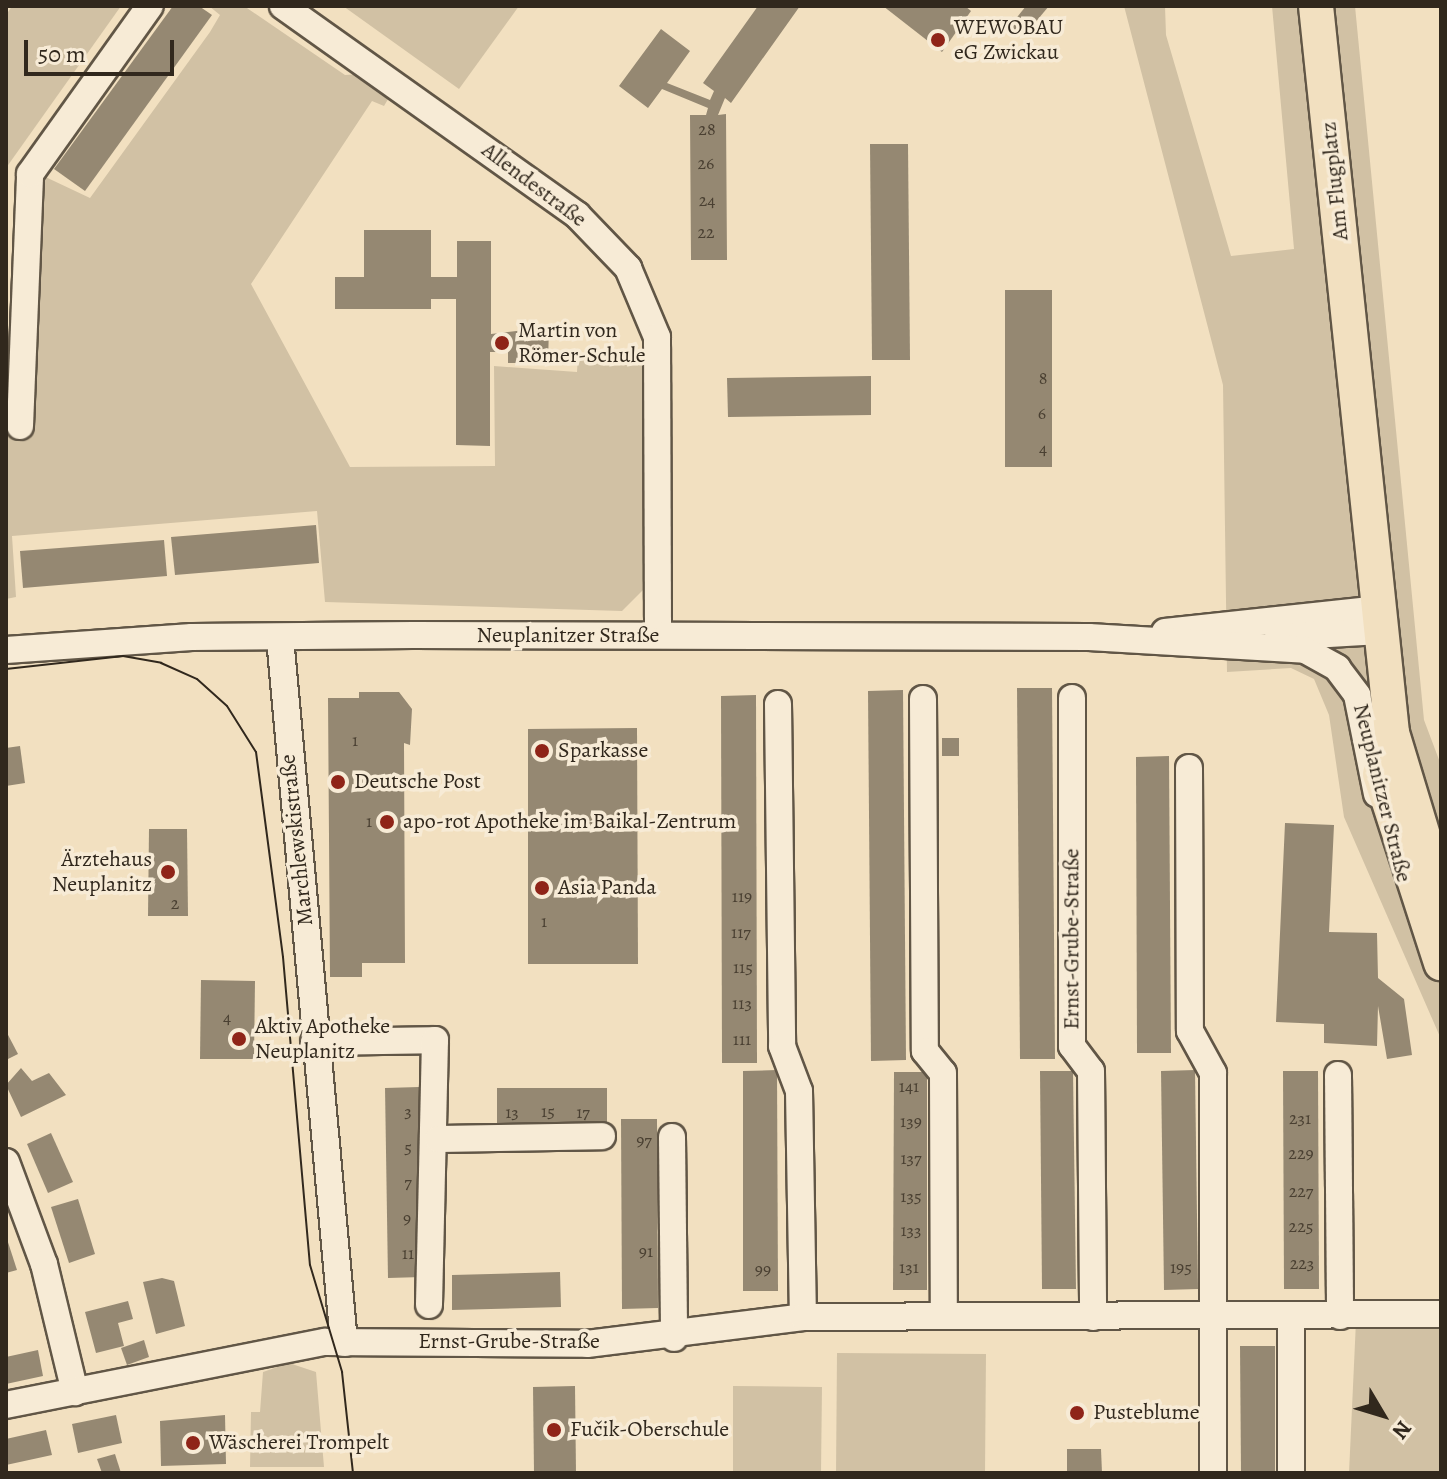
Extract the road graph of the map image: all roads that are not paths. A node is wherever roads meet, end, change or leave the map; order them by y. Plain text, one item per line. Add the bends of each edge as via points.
1 (150, 6) edge
2 (283, 6) edge
3 (1316, 6) edge
4 (20, 426) dead end
5 (1373, 628) junction
6 (658, 635) junction
7 (280, 638) junction
8 (1131, 638) junction
9 (1219, 644) junction
10 (6, 650) edge
11 (1072, 698) dead end
12 (923, 699) dead end
13 (778, 704) dead end
14 (1189, 768) dead end
15 (1441, 895) edge
16 (1437, 954) edge
17 (314, 1042) junction
18 (1338, 1075) dead end
19 (602, 1136) dead end
20 (672, 1137) dead end
21 (438, 1139) junction
22 (6, 1162) edge
23 (429, 1305) dead end
24 (1441, 1314) edge
25 (944, 1315) junction
26 (1213, 1315) junction
27 (1340, 1316) junction
28 (803, 1317) junction
29 (1093, 1317) junction
30 (1291, 1317) junction
31 (674, 1338) junction
32 (344, 1343) junction
33 (75, 1392) junction
34 (6, 1405) edge
35 (1213, 1473) edge
36 (1291, 1473) edge

1 - 4 street via 30,174
2 - 6 street, Allendestraße via 577,215 628,268 657,337
3 - 5 main road, Am Flugplatz via 1353,356
5 - 8 street, Neuplanitzer Straße
5 - 9 street, Neuplanitzer Straße
5 - 15 main road, Neuplanitzer Straße via 1392,733
5 - 16 main road, Neuplanitzer Straße via 1376,758
6 - 7 street, Neuplanitzer Straße
6 - 8 street, Neuplanitzer Straße
7 - 10 street, Neuplanitzer Straße
7 - 17 street, Marchlewskistraße
8 - 9 street, Neuplanitzer Straße
9 - 16 street, Neuplanitzer Straße via 1305,650 1347,679 1357,695 1394,856
11 - 29 street, Ernst-Grube-Straße via 1072,1046 1091,1071
12 - 25 street via 925,1051 943,1073
13 - 28 street via 782,1046 799,1091
14 - 26 street via 1190,1031 1213,1073
17 - 21 street via 435,1040
17 - 32 street, Marchlewskistraße
18 - 27 street
19 - 21 street
20 - 31 street
21 - 23 street
22 - 33 street via 44,1264
24 - 27 street, Ernst-Grube-Straße
25 - 28 street, Ernst-Grube-Straße
25 - 29 street, Ernst-Grube-Straße
26 - 29 street, Ernst-Grube-Straße
26 - 30 street, Ernst-Grube-Straße
26 - 35 street
27 - 30 street, Ernst-Grube-Straße
28 - 31 street, Ernst-Grube-Straße
30 - 36 street
31 - 32 street, Ernst-Grube-Straße
32 - 33 street via 314,1344
33 - 34 street

